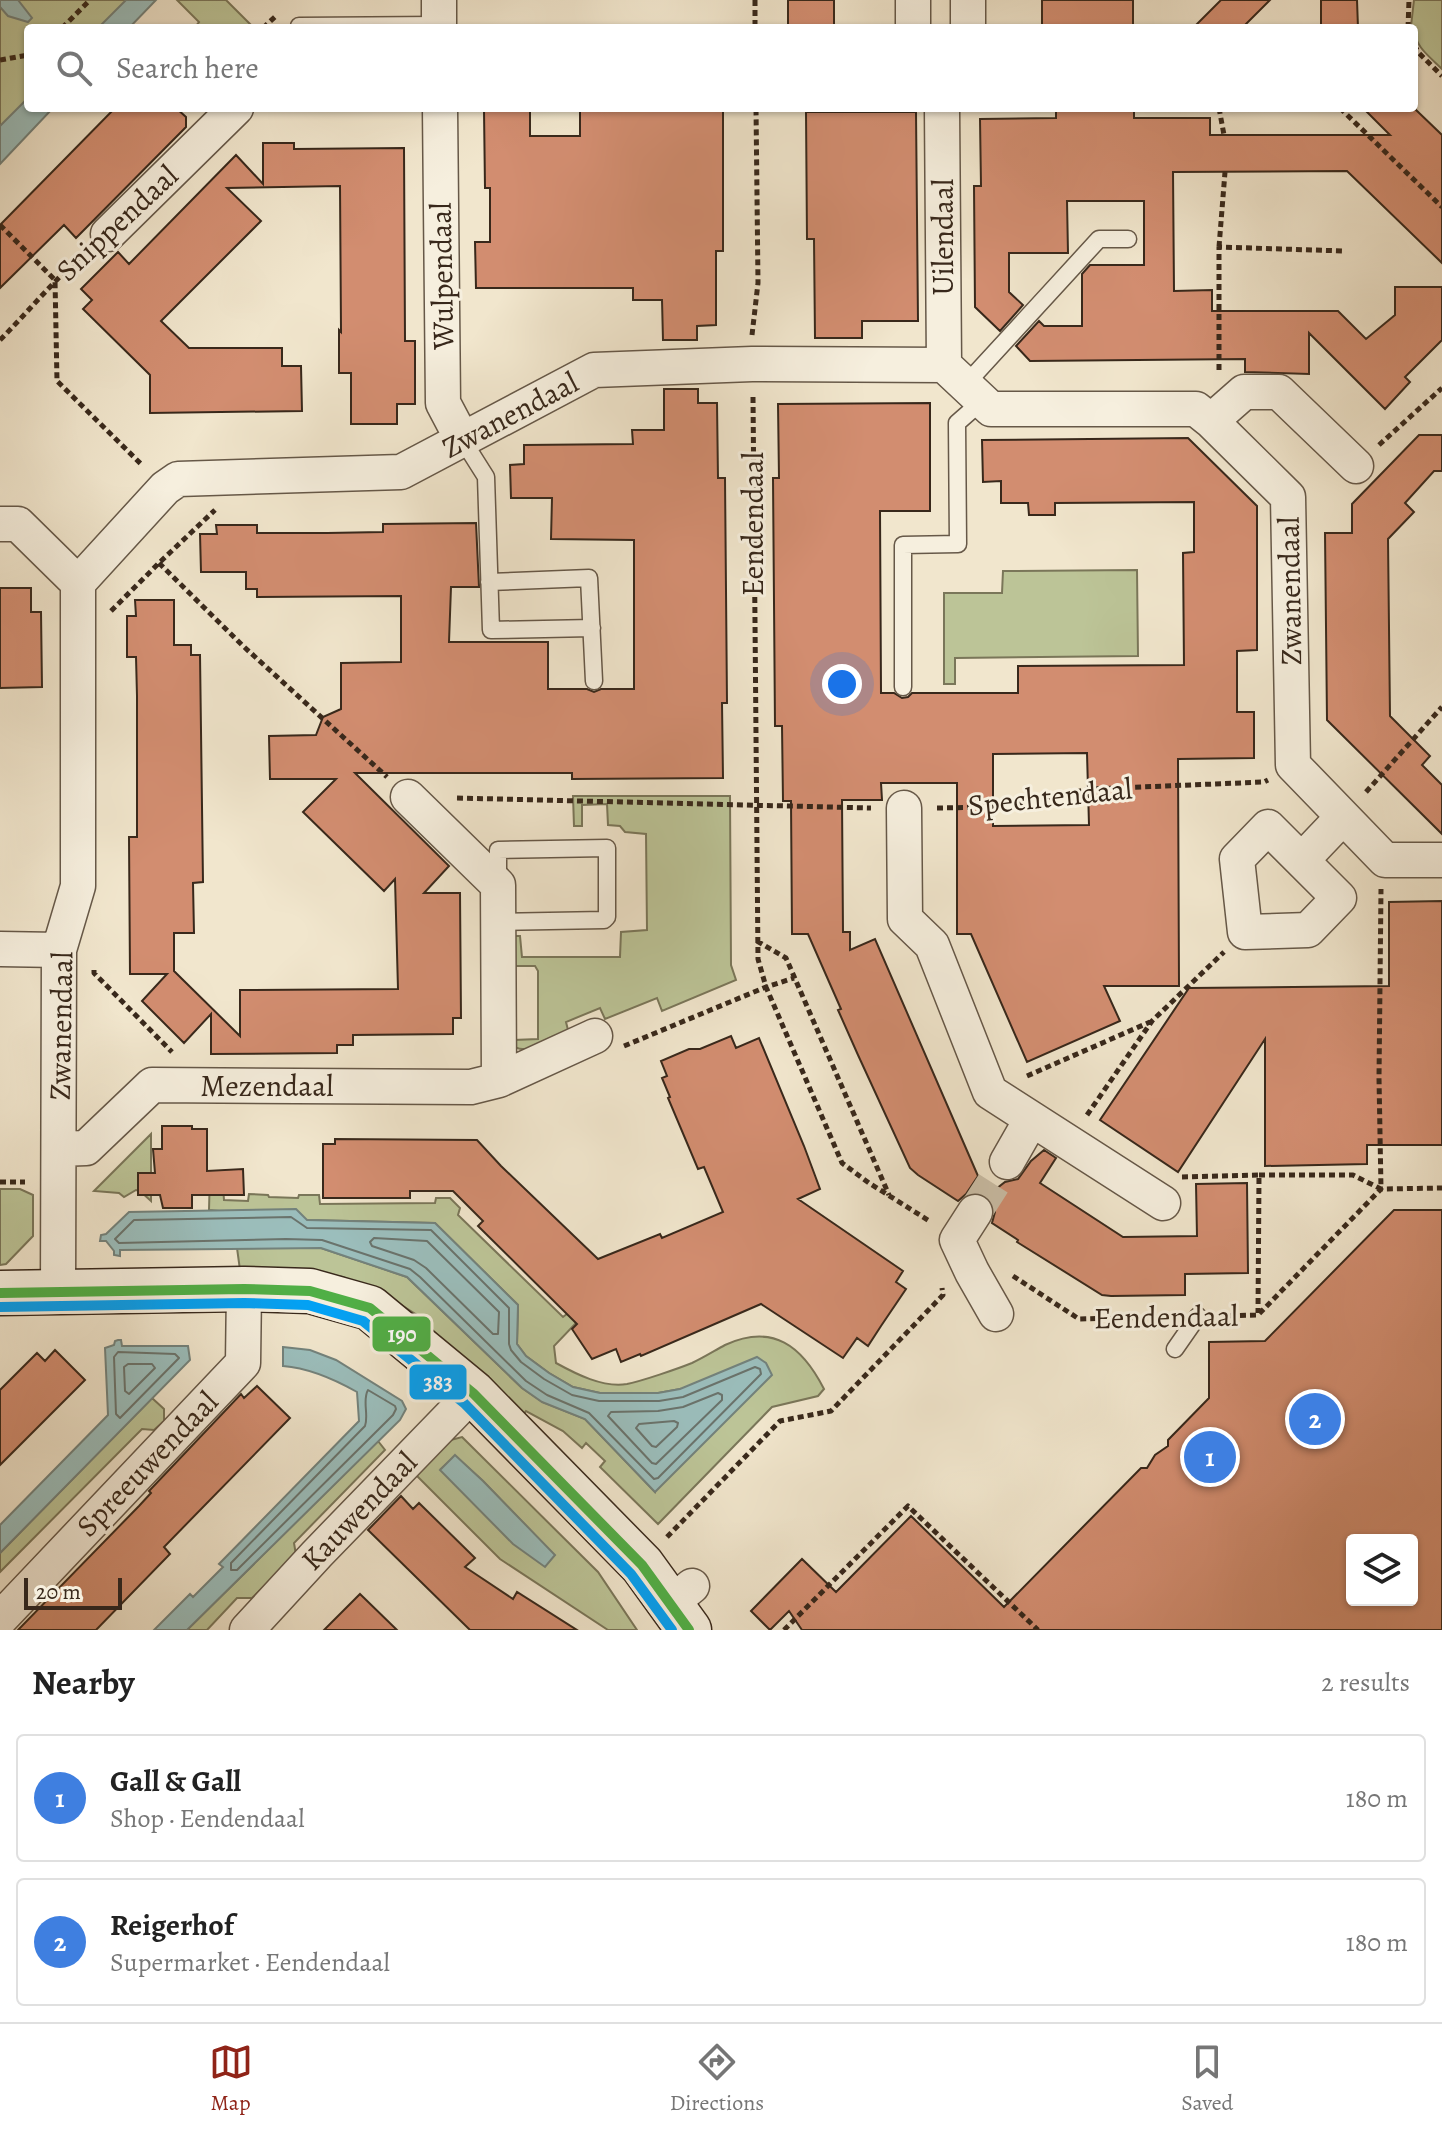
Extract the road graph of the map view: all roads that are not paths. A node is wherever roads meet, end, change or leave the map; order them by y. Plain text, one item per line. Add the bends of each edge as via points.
1 (913, 0) edge
2 (968, 0) edge
3 (439, 18) edge
4 (334, 24) edge
5 (913, 24) edge
6 (968, 24) edge
7 (232, 112) edge
8 (440, 112) edge
9 (942, 112) edge
10 (108, 234) road end
11 (1128, 239) dead end
12 (964, 384) junction
13 (1204, 415) junction
14 (462, 439) junction
15 (1356, 466) dead end
16 (0, 524) edge
17 (489, 582) junction
18 (78, 583) junction
19 (592, 628) junction
20 (594, 681) dead end
21 (903, 687) dead end
22 (408, 797) road end
23 (904, 808) road end
24 (1343, 817) junction
25 (1302, 860) junction
26 (1442, 860) edge
27 (498, 885) junction
28 (498, 922) junction
29 (0, 949) edge
30 (59, 950) junction
31 (595, 1036) dead end
32 (499, 1080) junction
33 (1031, 1120) junction
34 (59, 1149) junction
35 (1007, 1162) tunnel mouth
36 (1163, 1203) road end
37 (954, 1229) road end
38 (244, 1289) junction
39 (0, 1293) edge
40 (58, 1293) junction
41 (996, 1314) dead end
42 (1198, 1316) road end
43 (1175, 1349) dead end
44 (473, 1393) junction
45 (684, 1607) edge
46 (0, 1619) edge
47 (247, 1630) edge

1 - 5 street
2 - 6 street
3 - 4 lane
7 - 10 street, Snippendaal
8 - 14 street, Wulpendaal via 443,403
9 - 12 street, Uilendaal
11 - 12 lane via 1099,239
12 - 13 street, Zwanendaal via 991,409
12 - 14 street, Zwanendaal via 752,364 594,370
12 - 21 lane via 957,423 958,544 903,545
13 - 15 street via 1244,392 1279,392
13 - 24 street, Zwanendaal via 1288,497 1293,765
14 - 17 lane via 486,477
14 - 18 street, Zwanendaal via 401,472 178,479
16 - 18 street via 18,524
17 - 19 lane via 491,630
17 - 19 lane via 589,578
18 - 30 street, Zwanendaal via 78,886
19 - 20 lane
22 - 27 street
23 - 33 street via 905,919 932,945 990,1092
24 - 25 street
24 - 26 street via 1385,860
25 - 25 street via 1268,827 1237,859 1245,932 1308,930 1339,898
27 - 28 street
27 - 28 lane via 498,850 608,850 604,920
28 - 32 street
29 - 30 street
30 - 34 street, Zwanendaal
31 - 32 street, Mezendaal
32 - 34 street, Mezendaal via 471,1087 152,1085 86,1148
33 - 35 street
33 - 36 street
34 - 40 street, Zwanendaal
37 - 41 street
38 - 40 street
38 - 44 street via 310,1291 370,1308
38 - 46 street, Spreeuwendaal via 243,1363
39 - 40 street
42 - 43 lane
44 - 45 street
44 - 47 street, Kauwendaal

